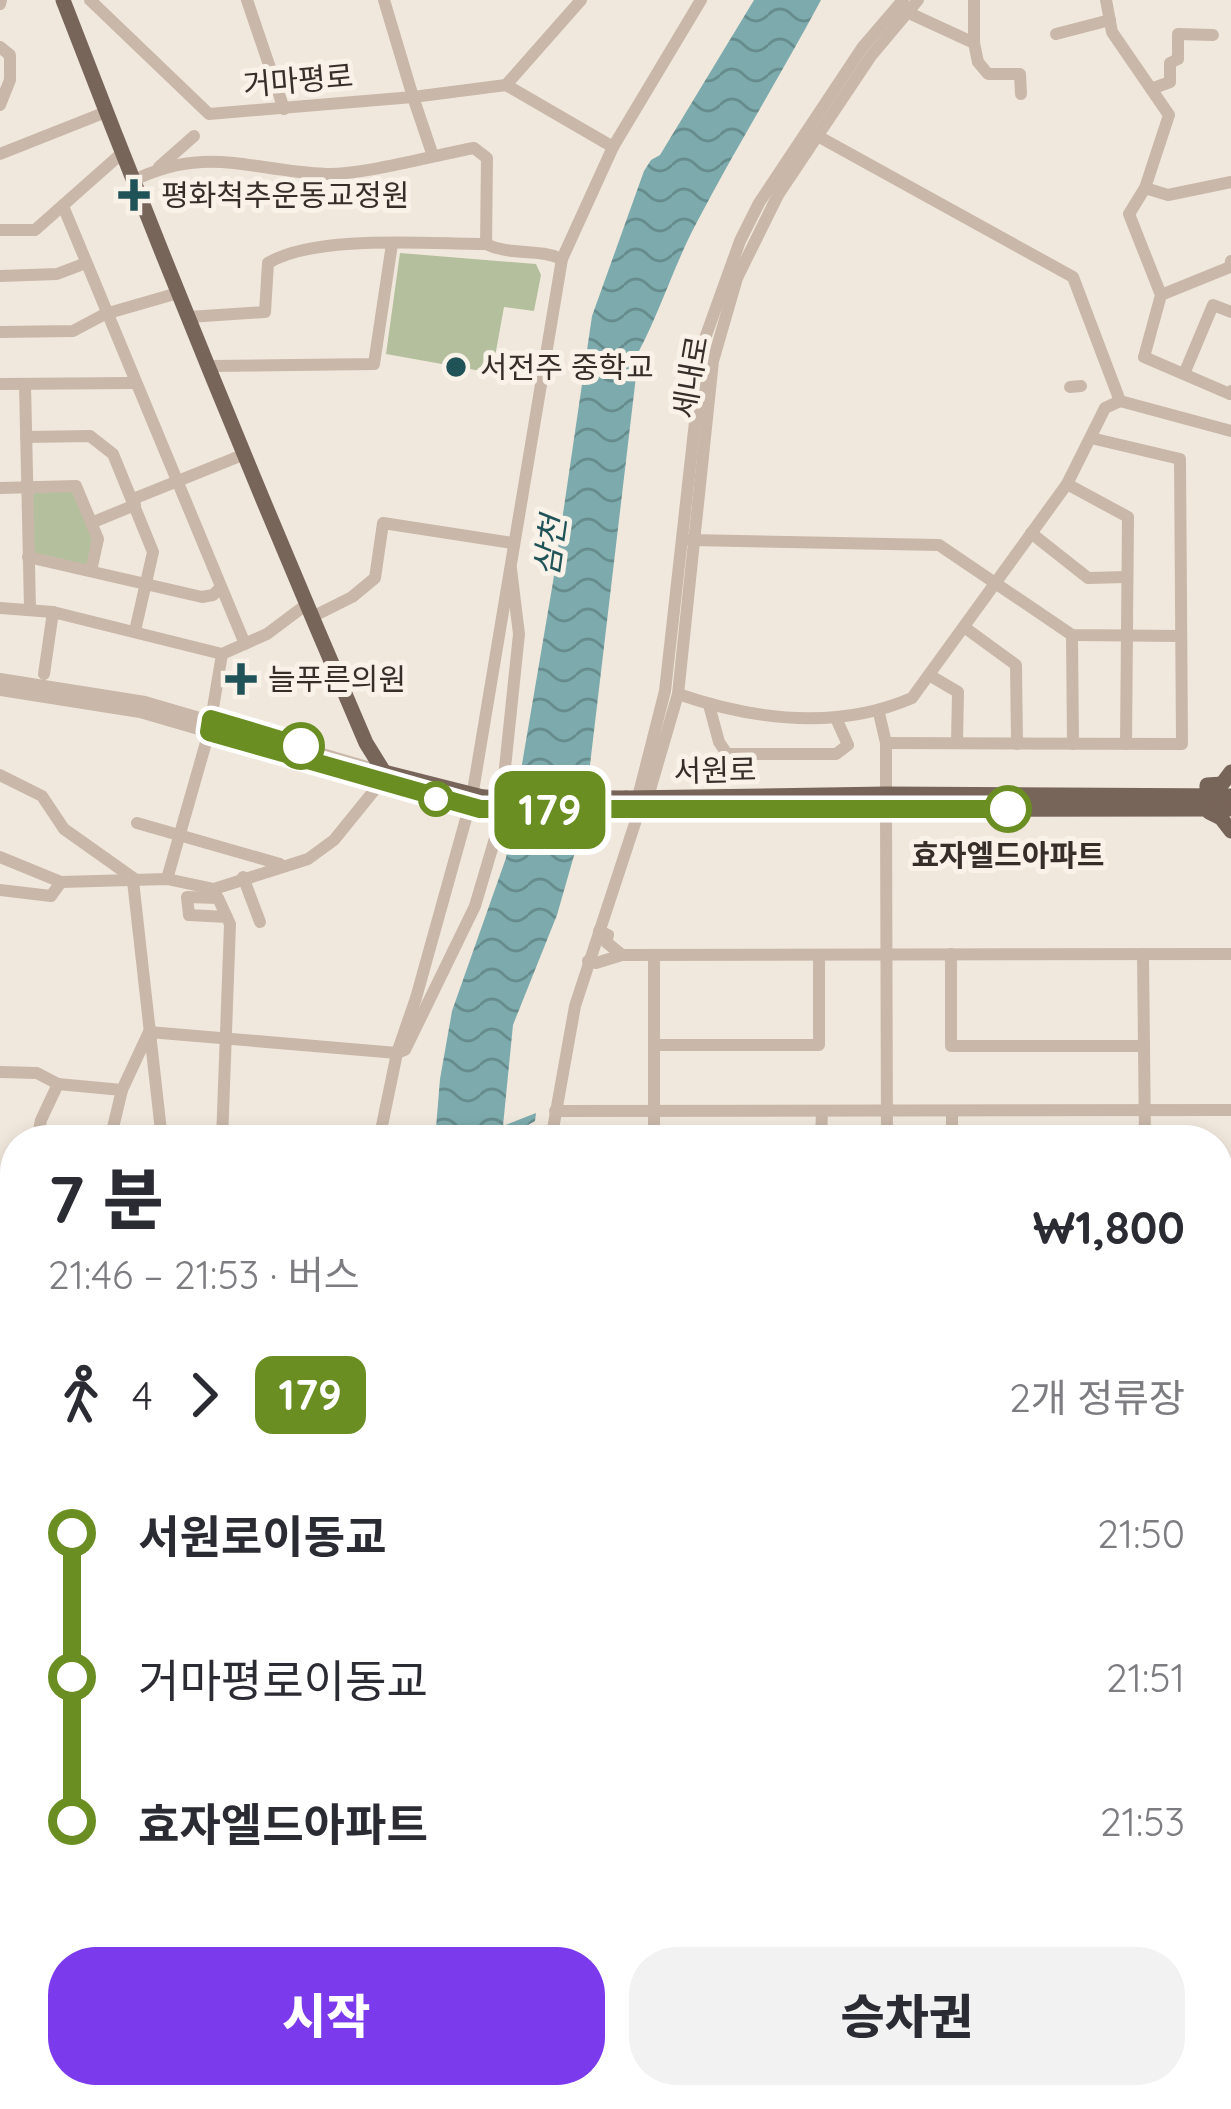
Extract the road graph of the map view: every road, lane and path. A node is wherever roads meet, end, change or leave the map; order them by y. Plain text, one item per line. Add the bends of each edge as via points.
1 (64, 0) edge
2 (90, 0) edge
3 (248, 0) edge
4 (384, 0) edge
5 (581, 0) edge
6 (701, 0) edge
7 (918, 0) edge
8 (974, 0) edge
9 (1106, 0) edge
10 (906, 6) edge
11 (1110, 20) junction
12 (1056, 34) dead end
13 (1213, 35) dead end
14 (974, 43) junction
15 (0, 47) edge
16 (506, 85) junction
17 (1151, 88) junction
18 (1021, 94) dead end
19 (413, 97) junction
20 (0, 105) edge
21 (284, 109) junction
22 (106, 112) junction
23 (812, 134) junction
24 (194, 136) dead end
25 (613, 147) junction
26 (122, 153) junction
27 (0, 154) edge
28 (433, 156) junction
29 (157, 169) junction
30 (132, 181) junction
31 (1231, 182) edge
32 (1145, 188) junction
33 (63, 206) junction
34 (0, 230) edge
35 (392, 244) junction
36 (486, 244) junction
37 (562, 259) junction
38 (1231, 261) edge
39 (86, 262) junction
40 (0, 276) edge
41 (178, 293) junction
42 (1161, 295) junction
43 (1231, 312) edge
44 (105, 314) junction
45 (189, 317) junction
46 (0, 332) edge
47 (209, 366) junction
48 (1184, 374) junction
49 (134, 382) junction
50 (25, 384) junction
51 (0, 385) edge
52 (1231, 391) edge
53 (1120, 401) junction
54 (1231, 431) edge
55 (26, 436) junction
56 (1090, 438) junction
57 (245, 454) junction
58 (175, 482) junction
59 (1067, 484) junction
60 (0, 488) edge
61 (26, 488) junction
62 (134, 502) junction
63 (91, 523) junction
64 (1031, 533) junction
65 (688, 540) junction
66 (512, 543) junction
67 (28, 557) junction
68 (508, 566) junction
69 (91, 571) junction
70 (1127, 578) junction
71 (994, 581) junction
72 (147, 584) junction
73 (220, 588) junction
74 (0, 608) edge
75 (30, 608) junction
76 (309, 611) junction
77 (53, 612) junction
78 (964, 627) junction
79 (135, 631) junction
80 (1072, 635) junction
81 (1127, 635) junction
82 (1181, 635) junction
83 (245, 644) junction
84 (222, 654) junction
85 (44, 674) dead end
86 (929, 674) junction
87 (0, 680) edge
88 (0, 691) edge
89 (678, 694) junction
90 (710, 705) junction
91 (879, 713) junction
92 (836, 718) junction
93 (210, 726) junction
94 (366, 743) junction
95 (886, 743) junction
96 (957, 743) junction
97 (1017, 744) junction
98 (1072, 744) junction
99 (1126, 744) junction
100 (351, 762) junction
101 (1231, 772) edge
102 (0, 776) edge
103 (382, 777) junction
104 (1231, 796) edge
105 (886, 802) junction
106 (1208, 802) junction
107 (476, 803) junction
108 (635, 803) junction
109 (1231, 809) edge
110 (137, 823) dead end
111 (1231, 831) edge
112 (177, 834) junction
113 (0, 857) edge
114 (285, 866) junction
115 (244, 877) junction
116 (135, 881) junction
117 (61, 882) junction
118 (178, 886) junction
119 (0, 890) edge
120 (260, 922) dead end
121 (599, 931) junction
122 (951, 954) junction
123 (1143, 954) junction
124 (1231, 954) edge
125 (622, 955) junction
126 (654, 956) junction
127 (885, 956) junction
128 (820, 957) junction
129 (588, 962) junction
130 (149, 1033) junction
131 (227, 1040) junction
132 (655, 1045) junction
133 (1143, 1046) junction
134 (397, 1052) junction
135 (0, 1072) edge
136 (58, 1084) junction
137 (122, 1090) junction
138 (1144, 1110) junction
139 (1231, 1110) edge
140 (555, 1112) junction
141 (655, 1112) junction
142 (822, 1112) junction
143 (886, 1112) junction
144 (952, 1112) junction
145 (39, 1125) edge
146 (114, 1125) edge
147 (160, 1125) edge
148 (223, 1125) edge
149 (382, 1125) edge
150 (553, 1125) edge
151 (655, 1125) edge
152 (822, 1125) edge
153 (886, 1125) edge
154 (952, 1125) edge
155 (1144, 1125) edge

1 - 22 main road
2 - 21 street, 거마평로 via 209,114
3 - 21 street
4 - 19 street
5 - 16 street
6 - 25 street
7 - 10 street, 세내로
8 - 14 street
9 - 11 street
10 - 14 street
10 - 23 street, 세내로 via 862,48
11 - 12 street
11 - 17 street
13 - 17 street via 1178,34 1170,82
14 - 18 street via 988,74 1020,74
15 - 20 street via 12,65
16 - 19 street, 거마평로
16 - 25 street
17 - 32 street via 1169,115
19 - 21 street, 거마평로
19 - 28 street
22 - 26 main road
22 - 27 street
23 - 53 street via 1073,277
23 - 65 street, 세내로 via 760,225 732,295 712,361
24 - 29 street
25 - 37 street
26 - 30 main road
26 - 33 street
28 - 29 street via 329,175 208,158
28 - 36 street via 474,148 487,158
29 - 30 street
30 - 41 main road
31 - 32 street via 1168,195
32 - 42 street via 1130,214
33 - 34 street via 35,230
33 - 39 street
35 - 36 street
35 - 45 street via 280,255 268,263 265,312
35 - 47 street via 374,364
36 - 37 street
37 - 66 street
38 - 42 street
39 - 40 street via 57,274
39 - 44 street
41 - 44 street
41 - 45 main road
42 - 48 street via 1144,357
43 - 48 street via 1213,304
44 - 46 street via 73,331
44 - 49 street
45 - 47 main road
47 - 57 main road
48 - 52 street
49 - 50 street
49 - 58 street
50 - 51 street
50 - 55 street
53 - 54 street
53 - 56 street via 1105,408
55 - 61 street
55 - 62 street via 90,436 113,454
56 - 59 street
56 - 82 street via 1180,459
57 - 58 street
57 - 76 main road
58 - 62 street
58 - 73 street
59 - 64 street
59 - 70 street via 1128,518
60 - 61 street
61 - 63 street via 76,486
61 - 67 street
62 - 63 street
62 - 72 street via 153,552
63 - 69 street via 98,539
64 - 70 street via 1088,578
64 - 71 street
65 - 71 street via 939,545
65 - 89 street, 세내로
65 - 108 street, 세내로 via 665,691
66 - 68 street
66 - 76 street via 382,523 375,578 352,597
67 - 69 street
67 - 75 street
68 - 107 street
68 - 134 street via 519,634 499,825 461,939 420,1025
69 - 72 street
70 - 81 street
71 - 78 street
71 - 80 street
72 - 73 street via 202,597
72 - 79 street
73 - 83 street
74 - 75 street
75 - 77 street
76 - 83 street
76 - 94 main road
77 - 79 street
77 - 85 street
78 - 86 street
78 - 97 street via 1016,665
79 - 84 street
80 - 81 street
80 - 98 street
81 - 82 street
81 - 99 street
82 - 99 street via 1182,745
83 - 84 street
84 - 93 street
86 - 91 street via 912,698
86 - 96 street via 958,692
87 - 93 street, 서원로 via 108,695
88 - 93 street, 서원로
89 - 90 street
89 - 108 street, 세내로
90 - 92 street
90 - 92 street via 727,754 836,754 848,745
91 - 92 street
91 - 95 street
93 - 100 street, 서원로
93 - 103 street, 서원로
93 - 112 street
94 - 100 street
94 - 103 main road
95 - 96 street
95 - 105 street
96 - 97 street
97 - 98 street
98 - 99 street
100 - 103 street, 서원로
101 - 106 main road via 1222,784 1207,785
102 - 116 street via 42,796 64,830
103 - 107 main road, 서원로
103 - 114 street via 334,840
104 - 106 main road, 서원로
105 - 106 main road, 서원로
105 - 108 main road, 서원로
105 - 127 street
106 - 109 main road, 서원로
106 - 111 main road via 1209,815
107 - 108 main road, 서원로, bridge
107 - 134 street
108 - 121 street, 세내로
110 - 112 street
112 - 114 street
112 - 118 street
113 - 117 street
114 - 115 street
115 - 118 street via 214,889
115 - 120 street
116 - 117 street
116 - 118 street
116 - 130 street
117 - 119 street via 51,896
118 - 131 street via 218,898 227,917
121 - 125 street
121 - 129 street, 세내로
122 - 123 street
122 - 127 street
122 - 133 street via 951,1046
123 - 124 street
123 - 133 street
125 - 126 street
125 - 129 street
126 - 128 street
126 - 132 street
127 - 128 street
127 - 143 street
128 - 132 street via 819,1045
129 - 140 street, 세내로
130 - 131 street
130 - 137 street
130 - 147 street
131 - 134 street
131 - 148 street
132 - 141 street
133 - 138 street
134 - 149 street
135 - 136 street via 37,1072
136 - 137 street
136 - 145 street
137 - 146 street
138 - 139 street
138 - 144 street
138 - 155 street
140 - 141 street
140 - 150 street, 세내로
141 - 142 street
141 - 151 street
142 - 143 street
142 - 152 street
143 - 144 street
143 - 153 street
144 - 154 street

